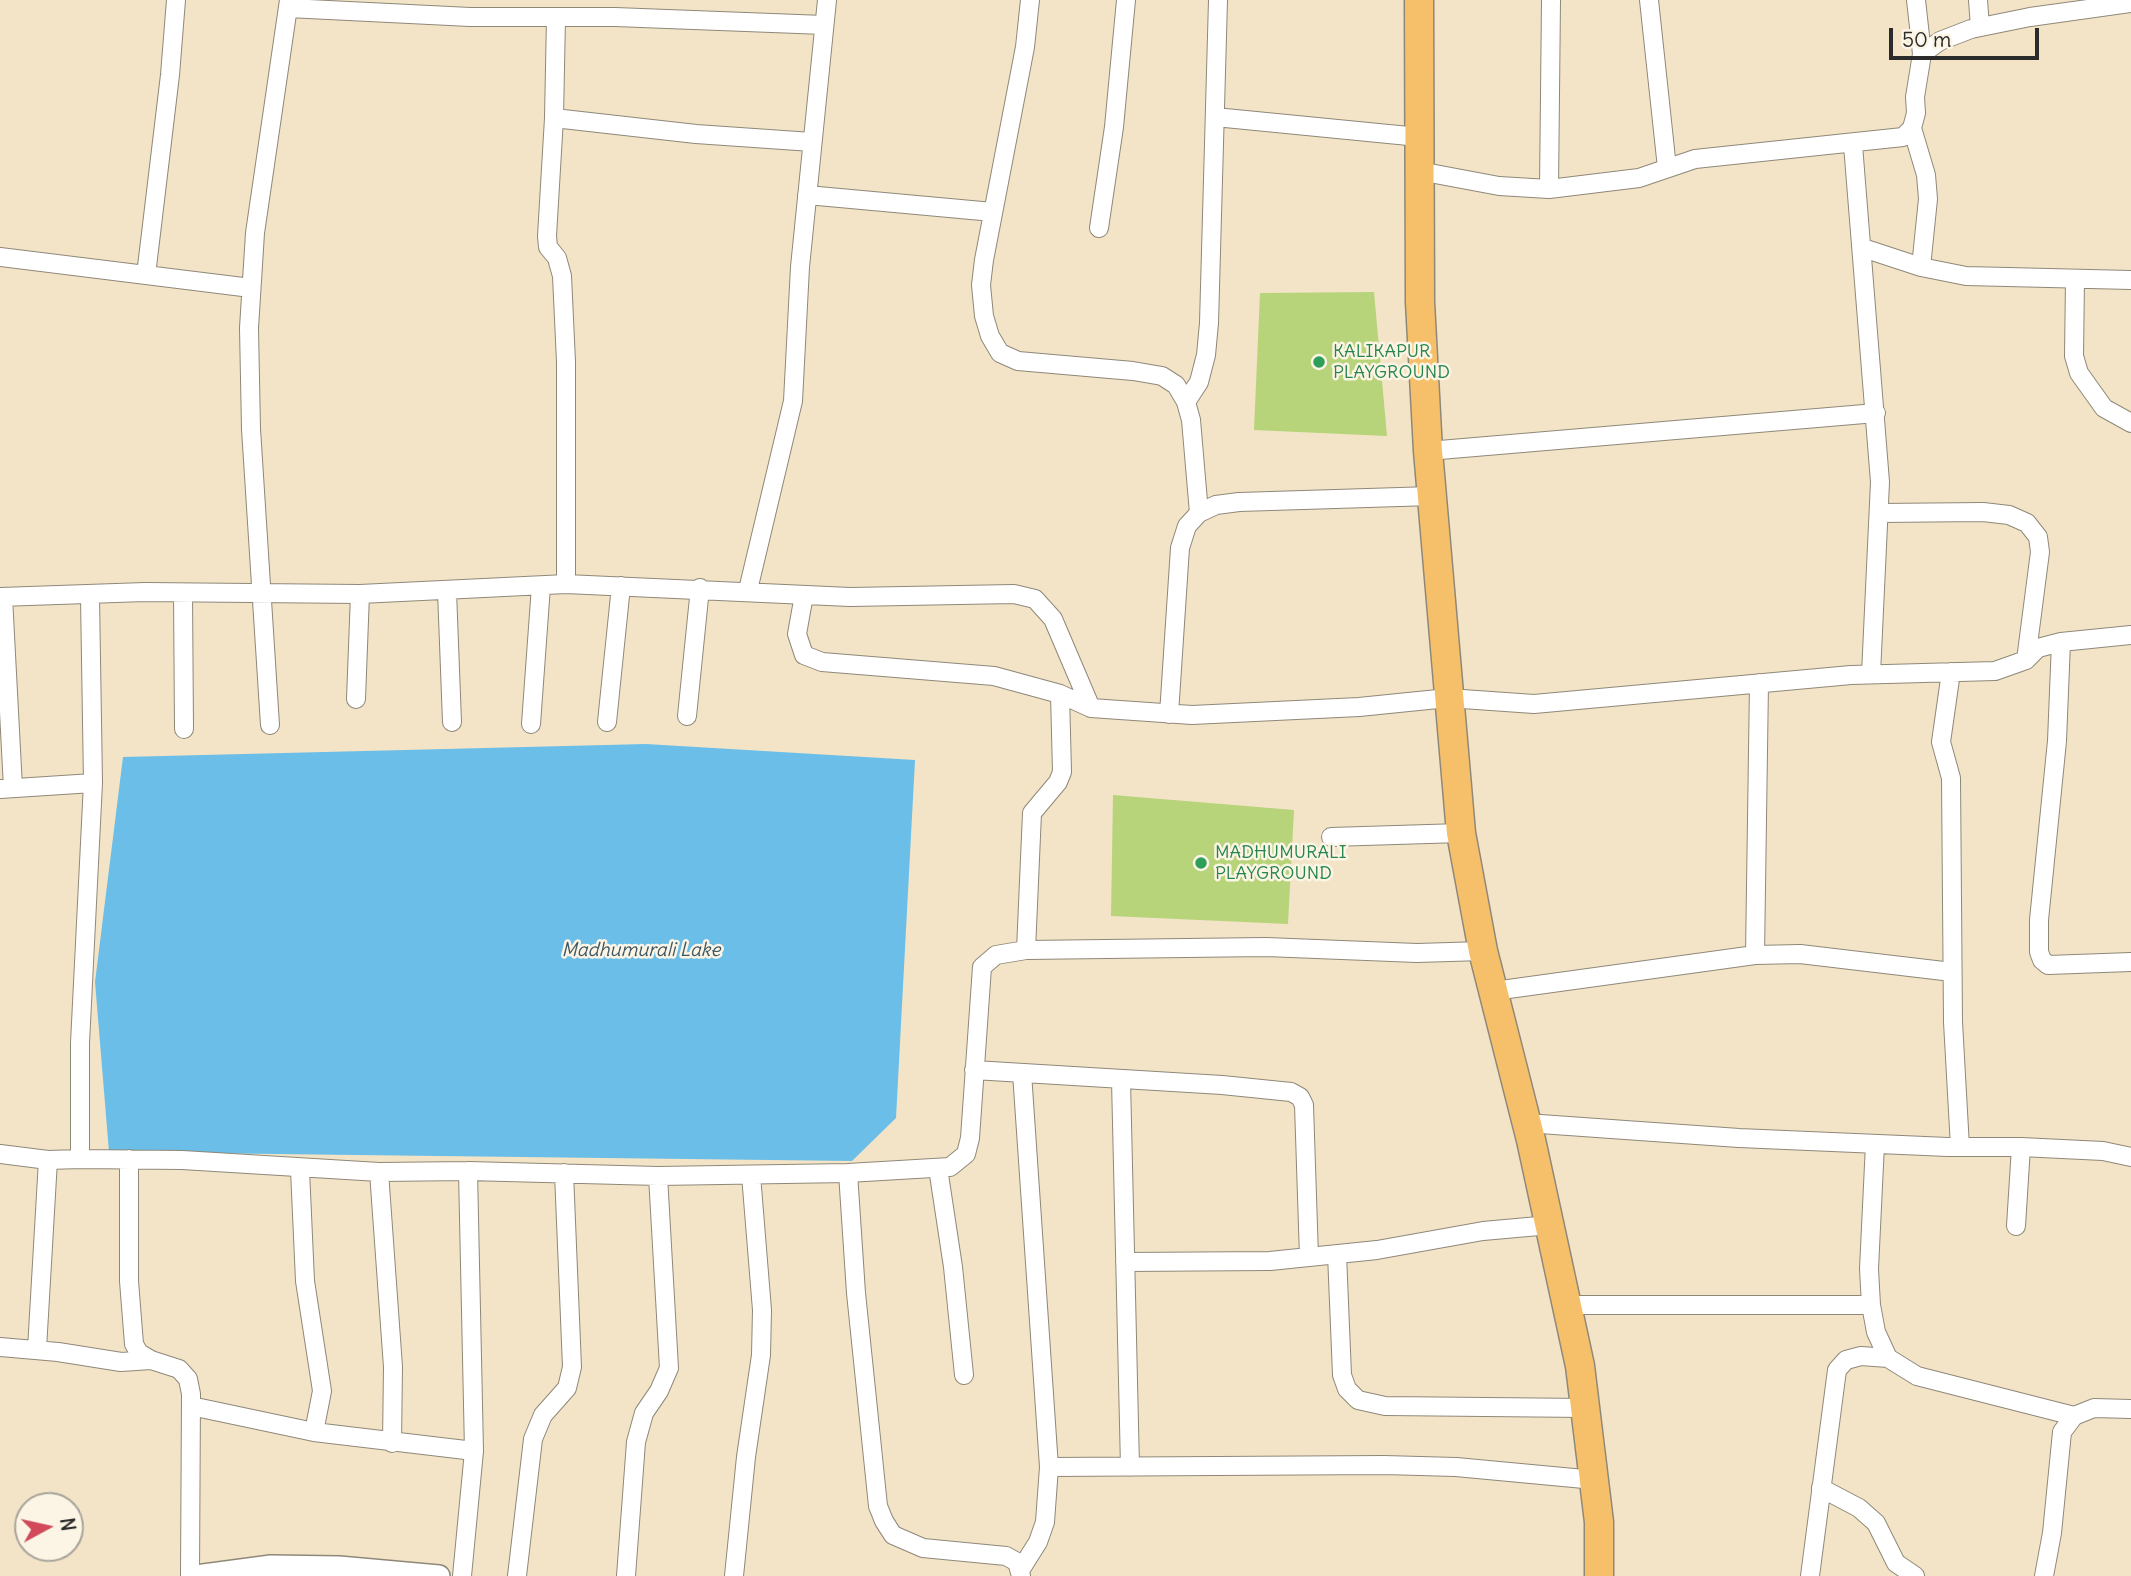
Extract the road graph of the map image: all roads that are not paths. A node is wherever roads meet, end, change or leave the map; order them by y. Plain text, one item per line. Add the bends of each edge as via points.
1 (176, 0) edge
2 (827, 0) edge
3 (1030, 0) edge
4 (1126, 0) edge
5 (1218, 0) edge
6 (1419, 0) edge
7 (1551, 0) edge
8 (1649, 0) edge
9 (1916, 0) edge
10 (1978, 0) edge
11 (2131, 3) edge
12 (288, 4) edge
13 (471, 8) edge
14 (556, 17) junction
15 (824, 25) junction
16 (1980, 27) junction
17 (1922, 54) junction
18 (1215, 117) junction
19 (554, 118) junction
20 (1912, 128) junction
21 (1419, 137) junction
22 (811, 142) junction
23 (1853, 145) junction
24 (1667, 168) junction
25 (1419, 171) junction
26 (1549, 189) junction
27 (807, 195) junction
28 (993, 212) junction
29 (1099, 228) dead end
30 (1863, 248) junction
31 (0, 257) edge
32 (1920, 267) junction
33 (146, 275) junction
34 (2075, 280) junction
35 (2131, 280) edge
36 (251, 288) junction
37 (1186, 402) junction
38 (1876, 413) junction
39 (2131, 423) edge
40 (1428, 452) junction
41 (1432, 496) junction
42 (1199, 513) junction
43 (1880, 513) junction
44 (565, 584) junction
45 (541, 586) junction
46 (621, 586) junction
47 (700, 589) junction
48 (748, 590) junction
49 (447, 591) junction
50 (183, 593) junction
51 (263, 593) junction
52 (360, 594) junction
53 (804, 595) junction
54 (2, 597) edge
55 (90, 597) junction
56 (2131, 635) edge
57 (2061, 642) junction
58 (2026, 660) junction
59 (1951, 672) junction
60 (1871, 674) junction
61 (1759, 683) junction
62 (1060, 694) junction
63 (1448, 698) junction
64 (356, 699) dead end
65 (1091, 708) junction
66 (1169, 714) junction
67 (687, 716) dead end
68 (452, 722) dead end
69 (607, 722) dead end
70 (531, 724) dead end
71 (270, 725) dead end
72 (184, 729) dead end
73 (93, 783) junction
74 (6, 788) edge
75 (1461, 833) junction
76 (1331, 837) dead end
77 (1026, 950) junction
78 (1483, 951) junction
79 (1755, 955) junction
80 (2131, 962) edge
81 (1952, 972) junction
82 (1494, 991) junction
83 (974, 1070) junction
84 (1022, 1073) junction
85 (1121, 1080) junction
86 (1526, 1123) junction
87 (1875, 1143) junction
88 (1960, 1147) junction
89 (2021, 1147) junction
90 (0, 1154) edge
91 (2131, 1157) edge
92 (80, 1159) junction
93 (129, 1159) junction
94 (48, 1160) junction
95 (938, 1168) junction
96 (300, 1170) junction
97 (468, 1171) junction
98 (379, 1172) junction
99 (564, 1173) junction
100 (848, 1173) junction
101 (751, 1175) junction
102 (658, 1176) junction
103 (1550, 1225) junction
104 (2016, 1226) dead end
105 (1337, 1254) junction
106 (1309, 1257) junction
107 (1125, 1262) junction
108 (1567, 1305) junction
109 (1871, 1305) junction
110 (0, 1347) edge
111 (37, 1349) junction
112 (1888, 1358) junction
113 (151, 1360) junction
114 (964, 1375) dead end
115 (191, 1406) junction
116 (1586, 1408) junction
117 (2131, 1409) edge
118 (2074, 1416) junction
119 (314, 1432) junction
120 (392, 1443) junction
121 (474, 1451) junction
122 (1049, 1467) junction
123 (1130, 1467) junction
124 (1595, 1480) junction
125 (1821, 1488) junction
126 (246, 1572) edge
127 (1021, 1573) edge
128 (399, 1574) edge
129 (190, 1576) edge
130 (196, 1576) edge
131 (439, 1576) edge
132 (462, 1576) edge
133 (517, 1576) edge
134 (626, 1576) edge
135 (734, 1576) edge
136 (1599, 1576) edge
137 (1810, 1576) edge
138 (1915, 1576) edge
139 (2044, 1576) edge

1 - 33 street
2 - 15 street
3 - 28 street
4 - 29 street
5 - 18 street
6 - 21 main road
7 - 26 street
8 - 24 street
9 - 17 street
10 - 16 street
11 - 16 street
12 - 13 street
12 - 36 street
13 - 14 street
14 - 15 street
14 - 19 street
15 - 22 street
16 - 17 street via 1940,41
17 - 20 street
18 - 21 street
18 - 37 street via 1206,355 1199,382
19 - 22 street
19 - 44 street via 547,236 562,276
20 - 23 street via 1903,137
20 - 32 street via 1928,199
21 - 25 main road
22 - 27 street
23 - 24 street via 1750,152 1695,159
23 - 30 street
24 - 26 street via 1639,178
25 - 26 street via 1499,186
25 - 40 main road
27 - 28 street
27 - 48 street via 793,401
28 - 37 street via 981,285 984,316 1000,353 1038,365 1162,376 1176,385
30 - 32 street
30 - 38 street
31 - 33 street
32 - 34 street via 1978,277
33 - 36 street
34 - 35 street
34 - 39 street via 2074,356 2080,373 2104,408
36 - 51 street via 251,429
37 - 42 street
38 - 40 street
38 - 43 street
40 - 41 main road
41 - 42 street via 1239,502
41 - 63 main road
42 - 66 street via 1187,526 1180,548
43 - 58 street via 1983,512 2027,523 2038,537 2040,552
43 - 60 street
44 - 45 street
44 - 46 street
45 - 49 street
45 - 70 street
46 - 47 street
46 - 69 street
47 - 48 street
47 - 67 street
48 - 53 street
49 - 52 street
49 - 68 street
50 - 51 street
50 - 55 street
50 - 72 street
51 - 52 street
51 - 71 street
52 - 64 street
53 - 62 street via 797,634 804,655 822,662 994,676
53 - 65 street via 1014,594 1035,599 1053,619
54 - 55 street
54 - 74 street
55 - 73 street
56 - 57 street
57 - 58 street via 2038,648
57 - 80 street via 2039,952 2048,965
58 - 59 street via 1995,671
59 - 60 street
59 - 81 street via 1941,742 1951,778
60 - 61 street
61 - 63 street via 1534,704
61 - 79 street
62 - 65 street
62 - 77 street via 1062,772 1032,813
63 - 66 street via 1359,707
63 - 75 main road
65 - 66 street
73 - 74 street
73 - 92 street via 80,1043
75 - 76 street
75 - 78 main road
77 - 78 street via 1266,947
77 - 83 street via 996,955 982,967
78 - 82 main road
79 - 81 street via 1800,954
79 - 82 street
81 - 88 street
82 - 86 main road
83 - 84 street
83 - 95 street via 966,1154 950,1167
84 - 85 street
84 - 122 street
85 - 106 street via 1233,1086 1300,1097 1304,1105
85 - 107 street
86 - 87 street
86 - 103 main road
87 - 88 street
87 - 109 street
88 - 89 street
89 - 91 street
89 - 104 street
90 - 94 street
92 - 93 street
92 - 94 street
93 - 96 street
93 - 113 street via 131,1323 134,1344
94 - 111 street
95 - 100 street
95 - 114 street
96 - 98 street
96 - 119 street via 305,1280 322,1391
97 - 98 street
97 - 99 street
97 - 121 street
98 - 120 street via 393,1367
99 - 102 street
99 - 133 street via 572,1367 567,1388 542,1415 533,1438
100 - 101 street
100 - 127 street via 878,1506 884,1521 904,1542 1006,1556 1017,1562
101 - 102 street
101 - 135 street via 761,1355
102 - 134 street via 669,1368 644,1413 636,1442
103 - 105 street via 1502,1228
103 - 108 main road
105 - 106 street
105 - 116 street via 1342,1375 1358,1400 1377,1405
106 - 107 street
107 - 123 street
108 - 109 street
108 - 116 main road
109 - 112 street
110 - 111 street
111 - 113 street via 121,1362
112 - 118 street via 1917,1376
112 - 125 street via 1861,1356 1846,1360 1837,1370
113 - 115 street via 179,1369 188,1379
115 - 119 street
115 - 129 street
116 - 124 main road
117 - 118 street via 2094,1408
118 - 139 street via 2062,1432
119 - 120 street
120 - 121 street
121 - 132 street
122 - 123 street
122 - 127 street via 1045,1522
123 - 124 street via 1444,1467
124 - 136 main road
125 - 137 street
125 - 138 street via 1859,1508 1876,1523 1896,1563
126 - 128 street via 340,1567
126 - 130 street
128 - 131 street

